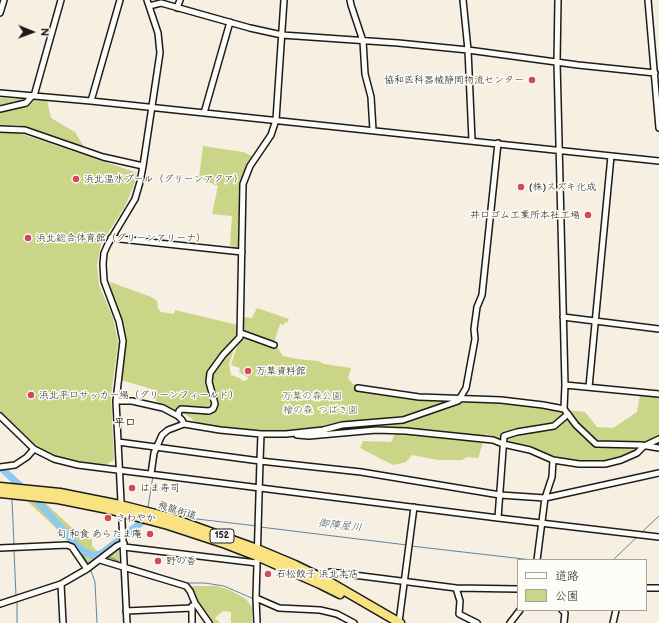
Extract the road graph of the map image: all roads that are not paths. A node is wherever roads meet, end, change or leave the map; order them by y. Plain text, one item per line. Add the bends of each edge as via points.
1 (4, 0) edge
2 (61, 0) edge
3 (120, 0) edge
4 (147, 0) edge
5 (180, 0) edge
6 (284, 0) edge
7 (350, 0) edge
8 (463, 0) edge
9 (558, 0) edge
10 (648, 0) edge
11 (150, 6) junction
12 (177, 8) junction
13 (0, 13) edge
14 (230, 22) junction
15 (282, 35) junction
16 (363, 41) junction
17 (468, 50) junction
18 (557, 62) junction
19 (655, 73) junction
20 (0, 93) edge
21 (33, 96) junction
22 (658, 96) edge
23 (91, 101) junction
24 (0, 108) edge
25 (152, 108) junction
26 (204, 113) junction
27 (276, 120) junction
28 (659, 128) edge
29 (0, 129) edge
30 (373, 130) junction
31 (472, 140) junction
32 (498, 143) junction
33 (559, 150) junction
34 (611, 156) junction
35 (659, 161) edge
36 (143, 166) junction
37 (110, 238) junction
38 (242, 252) junction
39 (563, 317) junction
40 (594, 321) junction
41 (659, 329) edge
42 (241, 333) junction
43 (274, 345) dead end
44 (565, 385) junction
45 (589, 387) junction
46 (358, 388) dead end
47 (659, 394) edge
48 (460, 398) junction
49 (116, 402) junction
50 (564, 409) junction
51 (568, 414) junction
52 (0, 416) edge
53 (178, 416) junction
54 (184, 424) junction
55 (261, 434) junction
56 (286, 434) junction
57 (659, 439) edge
58 (118, 442) junction
59 (503, 444) junction
60 (156, 446) junction
61 (644, 446) junction
62 (659, 448) edge
63 (34, 449) junction
64 (260, 460) junction
65 (553, 460) junction
66 (0, 467) edge
67 (118, 470) junction
68 (659, 473) edge
69 (152, 474) junction
70 (4, 487) edge
71 (259, 488) junction
72 (0, 493) edge
73 (500, 495) junction
74 (545, 498) junction
75 (414, 507) junction
76 (121, 508) junction
77 (498, 518) junction
78 (542, 523) junction
79 (659, 537) edge
80 (124, 545) junction
81 (0, 548) edge
82 (104, 556) junction
83 (257, 556) junction
84 (537, 559) edge
85 (124, 567) junction
86 (87, 569) junction
87 (326, 580) junction
88 (404, 582) junction
89 (61, 584) junction
90 (456, 588) junction
91 (647, 588) edge
92 (659, 588) edge
93 (517, 589) edge
94 (193, 597) junction
95 (256, 600) junction
96 (0, 604) edge
97 (192, 608) junction
98 (126, 611) junction
99 (519, 611) edge
100 (563, 611) edge
101 (616, 611) edge
102 (63, 623) edge
103 (127, 623) edge
104 (192, 623) edge
105 (209, 623) edge
106 (257, 623) edge
107 (354, 623) edge
108 (396, 623) edge
109 (477, 623) edge
110 (510, 623) edge
111 (564, 623) edge
112 (613, 623) edge

1 - 13 street
2 - 21 street
3 - 23 street
4 - 11 street
5 - 12 street
6 - 15 street
7 - 16 street
8 - 17 street
9 - 18 street
10 - 19 street
11 - 12 street via 159,3
11 - 25 street via 161,49
12 - 14 street
14 - 15 street
14 - 26 street
15 - 16 street
15 - 27 street
16 - 17 street
16 - 30 street
17 - 18 street
17 - 31 street
18 - 19 street
18 - 33 street
19 - 22 street
20 - 21 street
21 - 23 street
21 - 24 street via 26,103
22 - 28 street
23 - 25 street
25 - 26 street
25 - 36 street
26 - 27 street
27 - 30 street
27 - 38 street via 271,135 250,166 244,180
29 - 36 street via 25,130 103,157
30 - 31 street
31 - 32 street
32 - 33 street
32 - 48 street via 482,294 477,307 475,339 466,388
33 - 34 street
33 - 39 street
34 - 35 street
34 - 40 street
36 - 37 street via 135,199
37 - 38 street
37 - 49 street via 104,253 102,271 123,337
38 - 42 street
39 - 40 street
39 - 44 street
40 - 41 street
40 - 45 street
42 - 43 street
42 - 53 street via 210,373 214,409 181,409
44 - 45 street
44 - 50 street
45 - 47 street
46 - 48 street via 419,397
48 - 50 street
48 - 56 street via 458,402 404,420 342,425
49 - 53 street via 132,401 163,408
49 - 58 street
50 - 51 street
51 - 59 street via 554,426 504,436
51 - 61 street via 596,444
52 - 63 street
53 - 54 street
54 - 55 street
54 - 60 street via 168,430
55 - 56 street
55 - 64 street
56 - 59 street via 309,436 395,430 493,440
57 - 61 street
58 - 60 street
58 - 67 street
59 - 65 street via 530,450
59 - 73 street
60 - 64 street
60 - 69 street
61 - 62 street
61 - 65 street via 637,453 605,464
63 - 66 street via 16,465
63 - 67 street via 54,459
64 - 71 street
64 - 73 street via 361,472
65 - 74 street via 552,477
67 - 69 street
67 - 76 street
68 - 74 street
69 - 71 street
70 - 76 highway, 飛龍街道 / 152 via 60,493
71 - 75 street
71 - 83 street
72 - 76 highway, 飛龍街道 / 152
73 - 74 street
73 - 77 street
74 - 78 street
75 - 77 street
75 - 88 street
76 - 80 street
76 - 83 highway, 飛龍街道 / 152
77 - 78 street
78 - 79 street
78 - 84 street
80 - 82 street via 116,546
80 - 83 street
80 - 85 street
81 - 86 street via 67,545 72,547
82 - 85 street
82 - 86 street
83 - 87 highway, 飛龍街道 / 152
83 - 95 street
83 - 108 highway, 飛龍街道 / 152 via 320,584
85 - 94 street via 186,586
85 - 98 street
86 - 89 street
87 - 88 street via 330,572
87 - 108 highway, 飛龍街道 / 152
88 - 90 street
88 - 108 street
89 - 96 street
89 - 102 street
90 - 93 street
90 - 109 street via 460,601 459,614
91 - 92 street
94 - 97 street
94 - 105 street
95 - 106 street
95 - 107 street via 279,608 320,610 337,614
97 - 98 street
97 - 104 street
98 - 103 street
99 - 110 street
100 - 111 street
101 - 112 street

